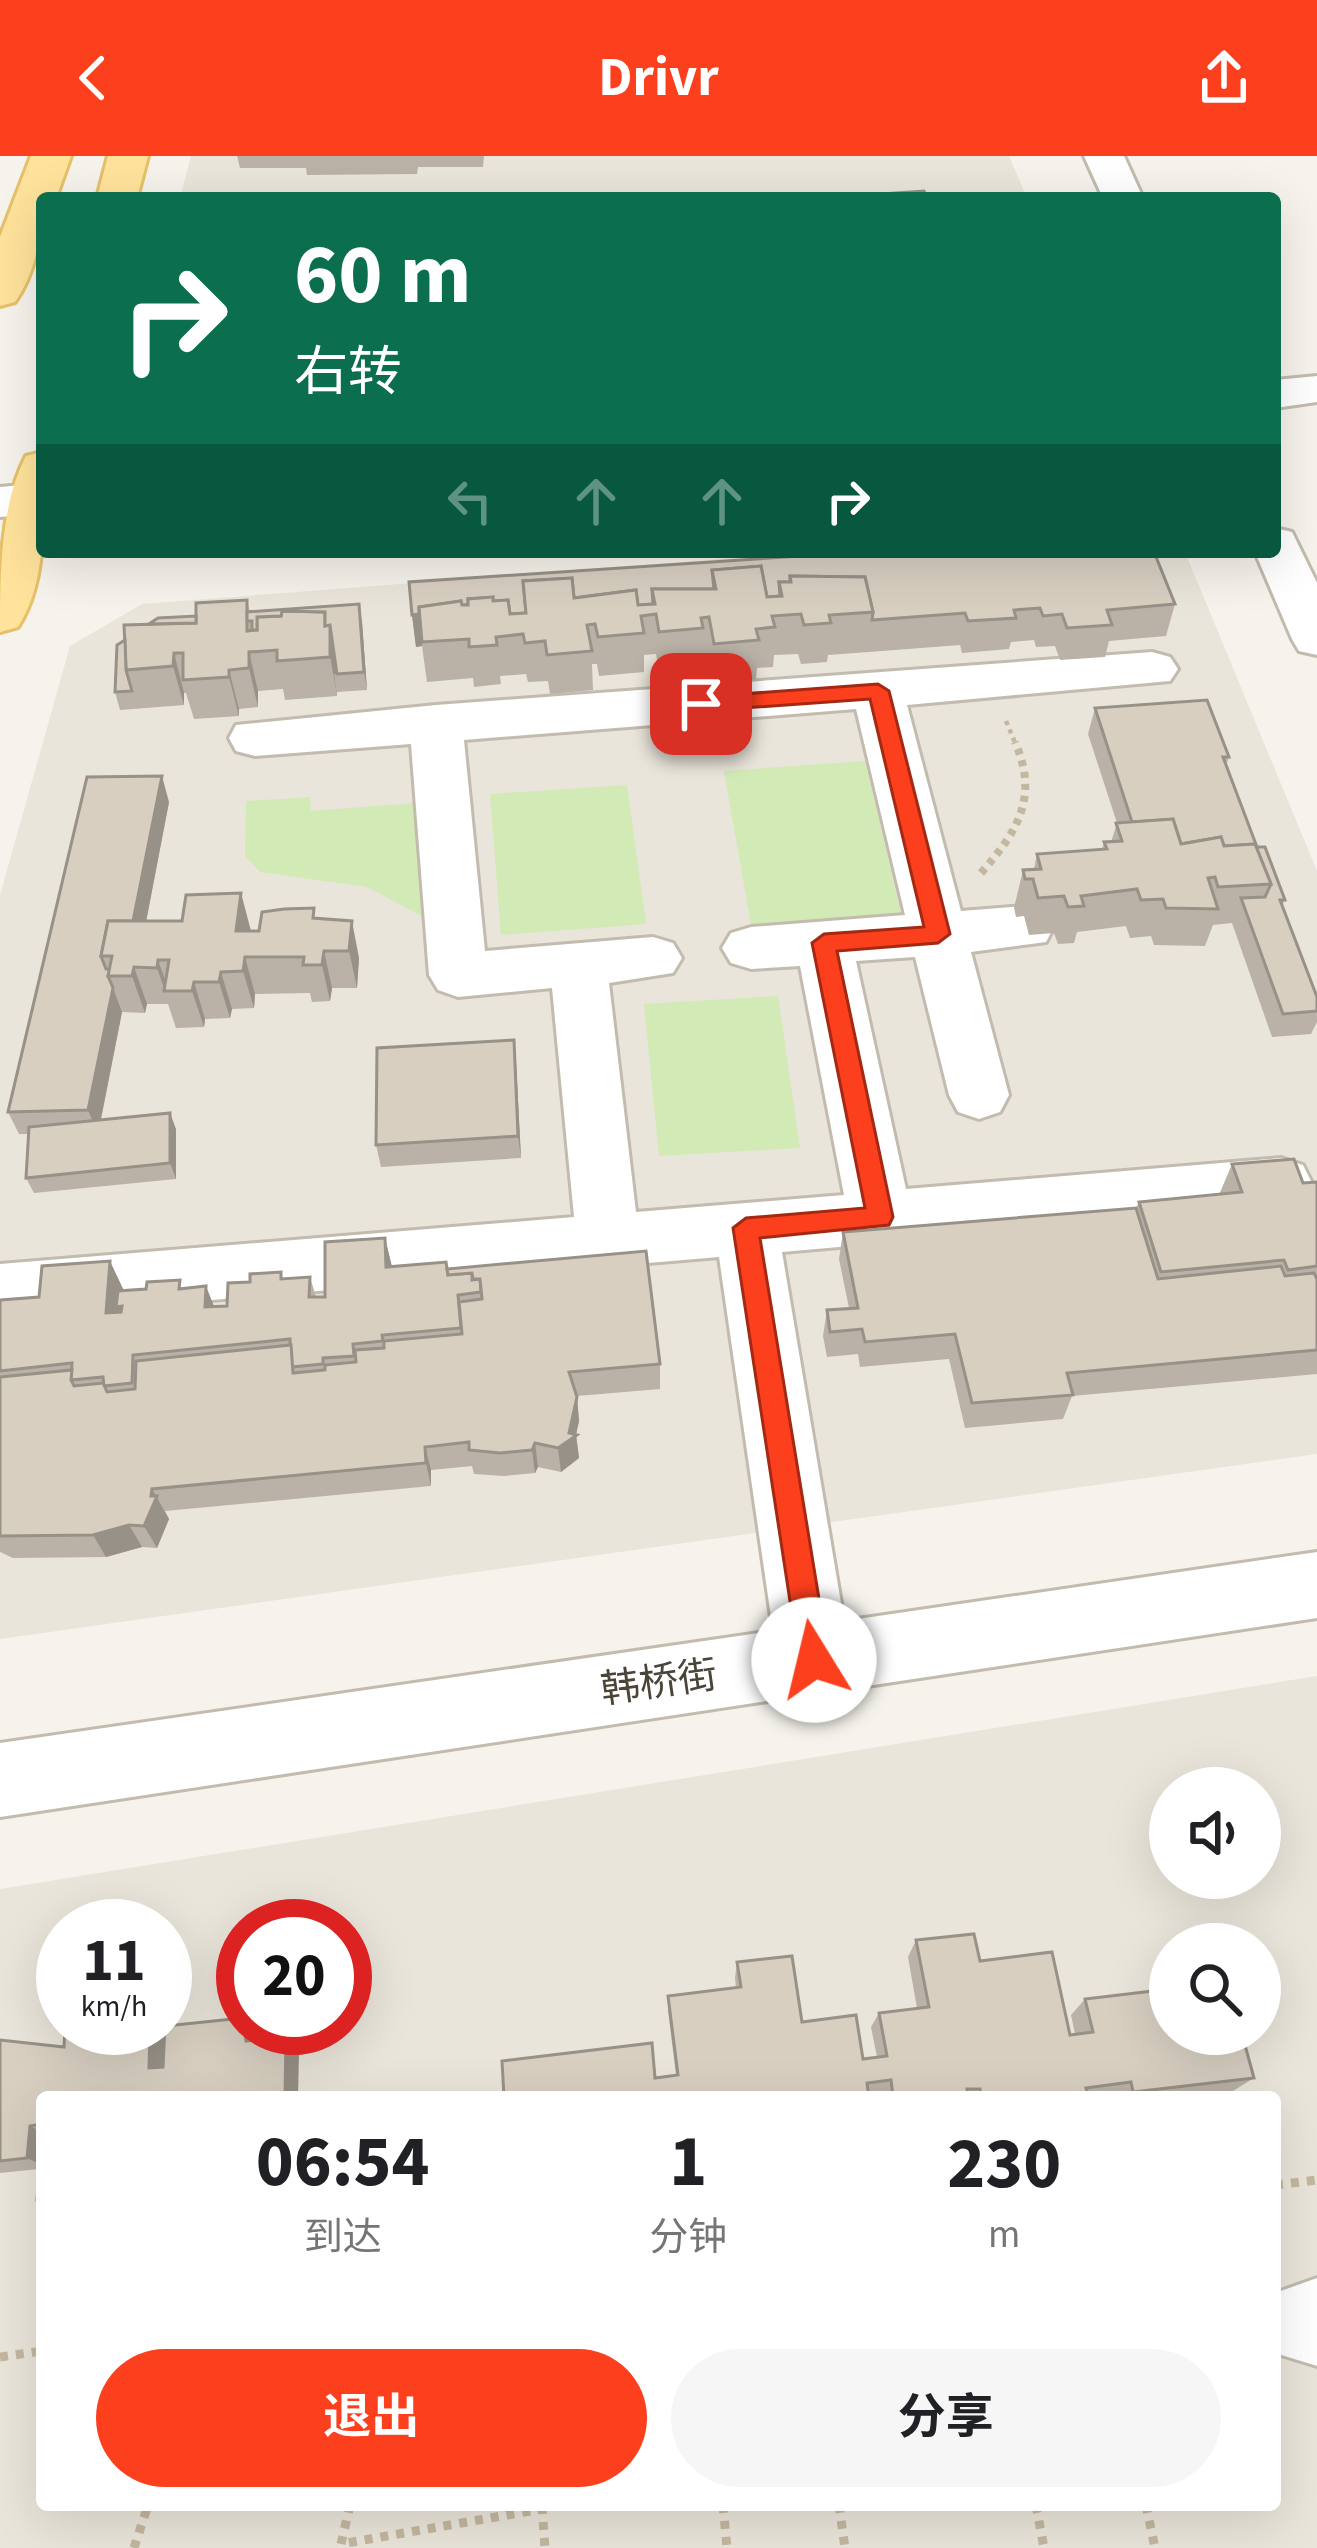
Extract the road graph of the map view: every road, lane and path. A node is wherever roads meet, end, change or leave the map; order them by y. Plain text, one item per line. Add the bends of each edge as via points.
1 (51, 156) edge
2 (128, 156) edge
3 (1104, 156) edge
4 (38, 192) edge
5 (119, 192) edge
6 (1120, 192) edge
7 (36, 196) edge
8 (0, 293) edge
9 (1317, 389) edge
10 (1281, 393) edge
11 (1317, 424) edge
12 (1281, 427) edge
13 (26, 513) edge
14 (1281, 557) edge
15 (0, 616) edge
16 (1317, 639) edge
17 (1152, 669) dead end
18 (994, 682) junction
19 (878, 691) junction
20 (436, 723) junction
21 (255, 738) dead end
22 (983, 931) junction
23 (824, 943) junction
24 (752, 948) dead end
25 (653, 958) dead end
26 (578, 965) junction
27 (979, 1095) dead end
28 (1281, 1183) edge
29 (880, 1217) junction
30 (746, 1228) junction
31 (608, 1240) junction
32 (0, 1291) edge
33 (1317, 1585) edge
34 (814, 1660) junction
35 (0, 1780) edge
36 (1317, 2180) edge
37 (1281, 2184) edge
38 (36, 2352) edge
39 (0, 2357) edge
40 (146, 2511) edge
41 (349, 2511) edge
42 (520, 2511) edge
43 (542, 2511) edge
44 (724, 2511) edge
45 (840, 2511) edge
46 (1037, 2511) edge
47 (1147, 2511) edge
48 (134, 2548) edge
49 (545, 2548) edge
50 (727, 2548) edge
51 (845, 2548) edge
52 (1044, 2548) edge
53 (1155, 2548) edge

1 - 4 main road
2 - 5 main road
3 - 6 street
7 - 8 main road
9 - 10 street
11 - 12 street
13 - 15 main road
14 - 16 street
17 - 18 street
18 - 19 street
18 - 22 path via 1028,776 1019,830 973,882
19 - 20 street
19 - 22 street
20 - 21 street
20 - 26 street via 458,975
22 - 23 street
22 - 27 street
23 - 24 street
23 - 29 street
25 - 26 street
26 - 31 street
28 - 29 street
29 - 30 street
30 - 31 street
30 - 34 street
31 - 32 street
33 - 34 street, 韩桥街
34 - 35 street, 韩桥街
36 - 37 path
38 - 39 path
40 - 48 path
41 - 42 path via 341,2544
43 - 49 path
44 - 50 path
45 - 51 path
46 - 52 path
47 - 53 path

